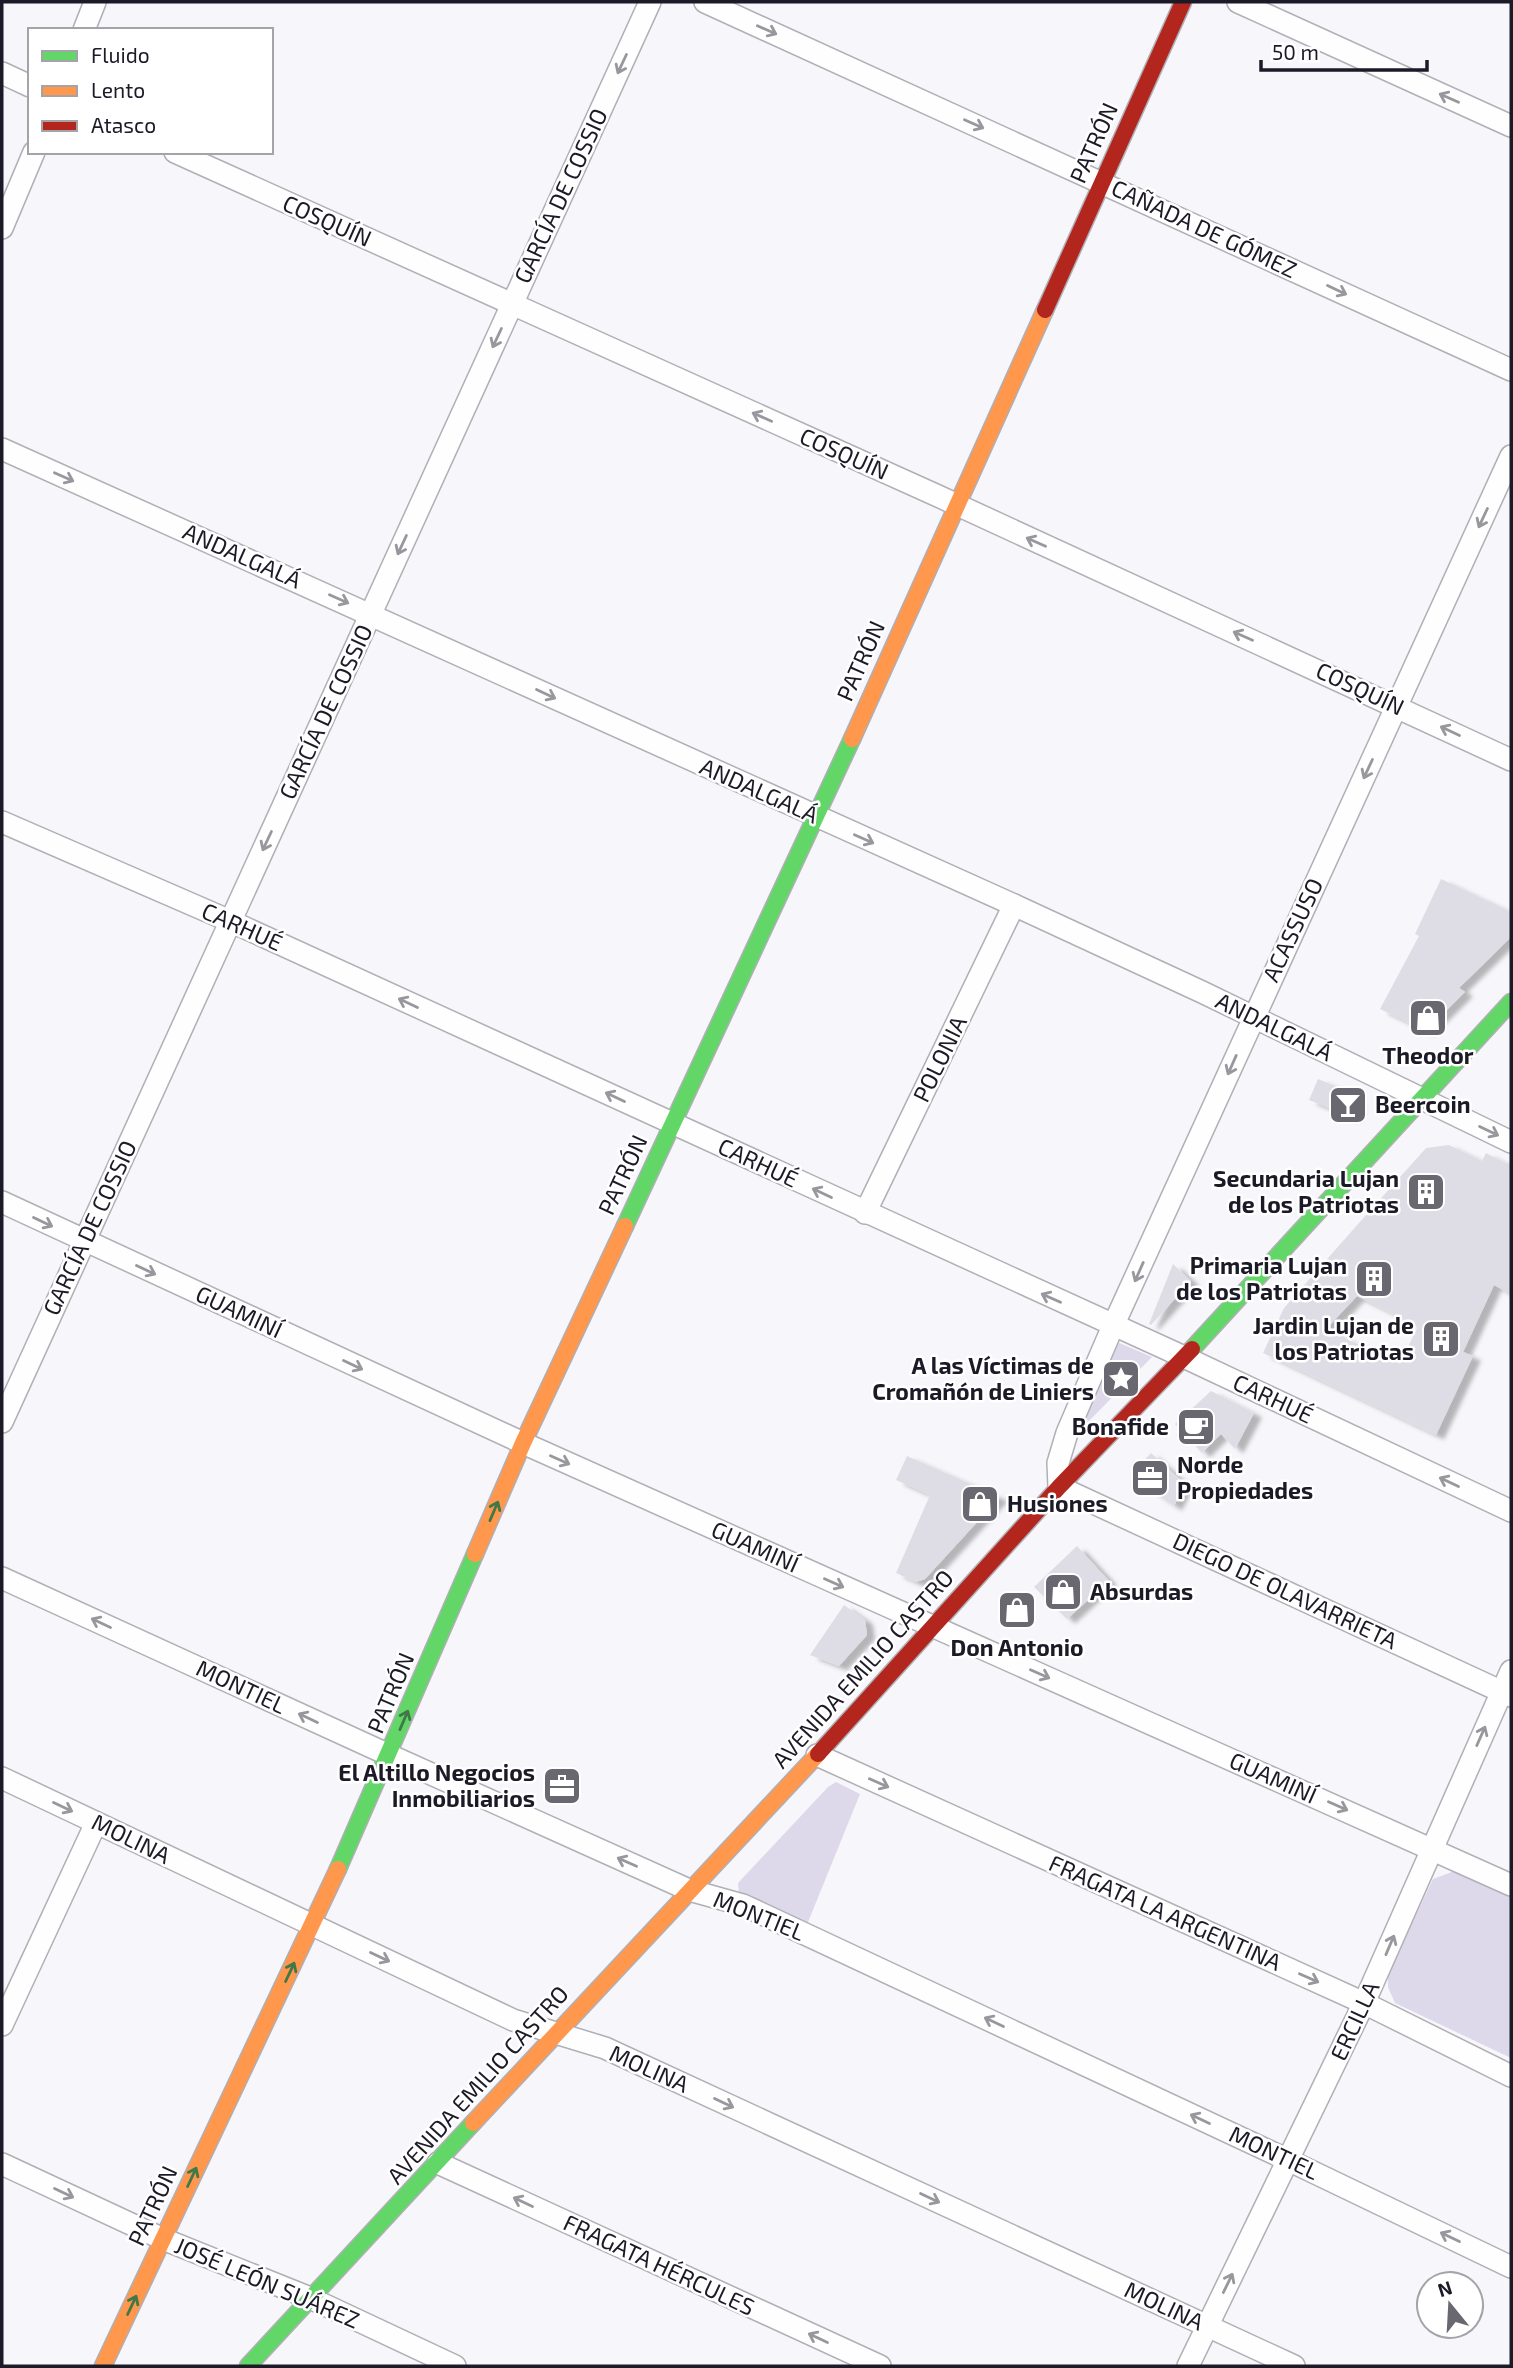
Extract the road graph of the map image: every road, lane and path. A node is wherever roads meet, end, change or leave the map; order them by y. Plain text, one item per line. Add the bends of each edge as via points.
1 (95, 2) edge
2 (650, 2) edge
3 (705, 2) edge
4 (1183, 2) edge
5 (1238, 2) edge
6 (85, 28) edge
7 (2, 73) edge
8 (28, 85) edge
9 (1511, 126) edge
10 (33, 154) edge
11 (179, 154) edge
12 (1101, 182) junction
13 (2, 228) edge
14 (512, 304) junction
15 (1511, 370) edge
16 (2, 449) edge
17 (1511, 456) edge
18 (956, 505) junction
19 (371, 614) junction
20 (1397, 706) junction
21 (1511, 760) edge
22 (817, 817) junction
23 (2, 822) edge
24 (1014, 905) junction
25 (230, 921) junction
26 (1511, 1002) edge
27 (1253, 1017) junction
28 (1422, 1098) junction
29 (672, 1123) junction
30 (1511, 1142) edge
31 (2, 1202) edge
32 (865, 1213) junction
33 (84, 1241) junction
34 (1113, 1326) junction
35 (1184, 1357) junction
36 (2, 1422) edge
37 (523, 1443) junction
38 (1059, 1487) junction
39 (1511, 1511) edge
40 (2, 1577) edge
41 (933, 1627) junction
42 (1511, 1671) edge
43 (1506, 1693) edge
44 (388, 1755) junction
45 (817, 1755) junction
46 (2, 1778) edge
47 (96, 1823) junction
48 (1431, 1848) junction
49 (1511, 1885) edge
50 (689, 1890) junction
51 (312, 1926) junction
52 (1364, 2003) junction
53 (2, 2025) edge
54 (555, 2034) junction
55 (1511, 2076) edge
56 (1288, 2160) junction
57 (438, 2163) junction
58 (2, 2164) edge
59 (163, 2239) junction
60 (1511, 2267) edge
61 (310, 2298) junction
62 (1208, 2326) junction
63 (103, 2366) edge
64 (248, 2366) edge
65 (455, 2366) edge
66 (880, 2366) edge
67 (1188, 2366) edge
68 (1294, 2366) edge

1 - 6 street
2 -> 14 street, GARCÍA DE COSSIO
3 -> 12 street, CAÑADA DE GÓMEZ
4 - 12 street, PATRÓN
9 -> 5 street
7 - 8 street
10 - 13 street
11 - 14 street, COSQUÍN
12 -> 15 street, CAÑADA DE GÓMEZ
12 - 18 street, PATRÓN
18 -> 14 street, COSQUÍN
14 -> 19 street, GARCÍA DE COSSIO
16 -> 19 street, ANDALGALÁ
17 -> 20 street, ACASSUSO
20 -> 18 street, COSQUÍN
18 - 22 street, PATRÓN
19 -> 22 street, ANDALGALÁ
19 -> 25 street, GARCÍA DE COSSIO
21 -> 20 street, COSQUÍN
20 -> 27 street, ACASSUSO
22 -> 24 street, ANDALGALÁ
22 - 29 street, PATRÓN
23 - 25 street, CARHUÉ
24 - 27 street, ANDALGALÁ
24 - 32 street, POLONIA
29 -> 25 street, CARHUÉ
25 - 33 street, GARCÍA DE COSSIO
26 - 28 street, AVENIDA EMILIO CASTRO
27 - 28 street, ANDALGALÁ
27 -> 34 street, ACASSUSO
28 -> 30 street, ANDALGALÁ
28 - 35 street, AVENIDA EMILIO CASTRO
32 -> 29 street, CARHUÉ
29 - 37 street, PATRÓN
31 -> 33 street, GUAMINÍ
34 -> 32 street, CARHUÉ
33 - 36 street, GARCÍA DE COSSIO
33 -> 37 street, GUAMINÍ
34 - 35 street, CARHUÉ
34 - 38 street, ACASSUSO via 1067,1433 1058,1463
35 - 38 street, AVENIDA EMILIO CASTRO
39 -> 35 street, CARHUÉ
37 -> 41 street, GUAMINÍ
44 -> 37 street, PATRÓN
38 - 41 street, AVENIDA EMILIO CASTRO
38 - 43 street, DIEGO DE OLAVARRIETA
44 -> 40 street, MONTIEL
41 - 45 street, AVENIDA EMILIO CASTRO
41 -> 48 street, GUAMINÍ
42 - 43 street, ERCILLA
48 -> 43 street, ERCILLA
50 -> 44 street, MONTIEL
44 - 51 street, PATRÓN
45 - 50 street, AVENIDA EMILIO CASTRO
45 -> 52 street, FRAGATA LA ARGENTINA
46 -> 47 street, MOLINA
47 - 51 street, MOLINA
47 - 53 street
48 - 49 street, GUAMINÍ
52 -> 48 street, ERCILLA
50 - 54 street, AVENIDA EMILIO CASTRO
56 -> 50 street, MONTIEL via 743,1905
51 -> 54 street, MOLINA via 513,2020
59 -> 51 street, PATRÓN
52 - 55 street, FRAGATA LA ARGENTINA
52 - 56 street, ERCILLA
54 - 57 street, AVENIDA EMILIO CASTRO
54 -> 62 street, MOLINA via 604,2048
60 -> 56 street, MONTIEL
62 -> 56 street, ERCILLA
57 - 61 street, AVENIDA EMILIO CASTRO
66 -> 57 street, FRAGATA HÉRCULES
58 -> 59 street, JOSÉ LEÓN SUÁREZ
59 - 61 street, JOSÉ LEÓN SUÁREZ
63 -> 59 street, PATRÓN
61 - 64 street, AVENIDA EMILIO CASTRO
61 - 65 street, JOSÉ LEÓN SUÁREZ
62 - 67 street, ERCILLA
62 - 68 street, MOLINA

